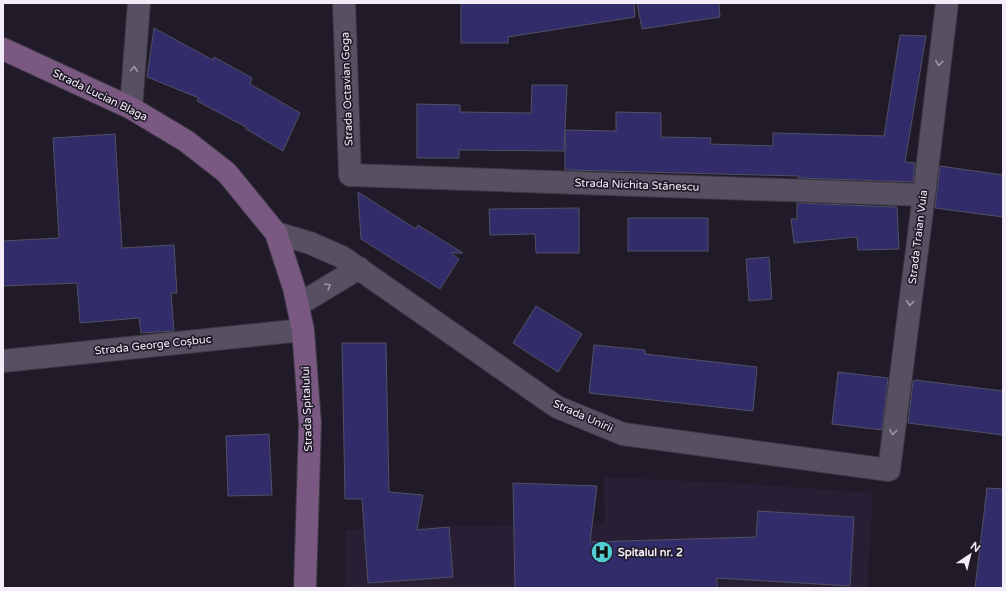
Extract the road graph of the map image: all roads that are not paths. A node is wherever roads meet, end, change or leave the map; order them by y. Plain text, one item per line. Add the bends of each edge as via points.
1 (139, 3) edge
2 (344, 3) edge
3 (947, 3) edge
4 (3, 49) edge
5 (131, 108) junction
6 (350, 175) joint
7 (924, 195) junction
8 (276, 233) junction
9 (359, 268) junction
10 (298, 304) junction
11 (303, 330) junction
12 (3, 360) edge
13 (889, 470) joint
14 (305, 588) edge

5 -> 1 street
2 - 6 street, Strada Octavian Goga
3 -> 7 street, Strada Traian Vuia
4 - 5 main road, Strada Lucian Blaga
5 - 8 main road, Strada Lucian Blaga via 186,141 227,173
6 - 7 street, Strada Nichita Stănescu
7 -> 13 street, Strada Traian Vuia
8 - 9 street, Strada Unirii via 310,243 342,257
8 - 10 main road, Strada Spitalului
10 -> 9 street
9 - 13 street, Strada Unirii via 557,407 623,434
10 - 11 main road, Strada Spitalului
11 - 12 street, Strada George Coșbuc
11 - 14 main road, Strada Spitalului via 310,423

